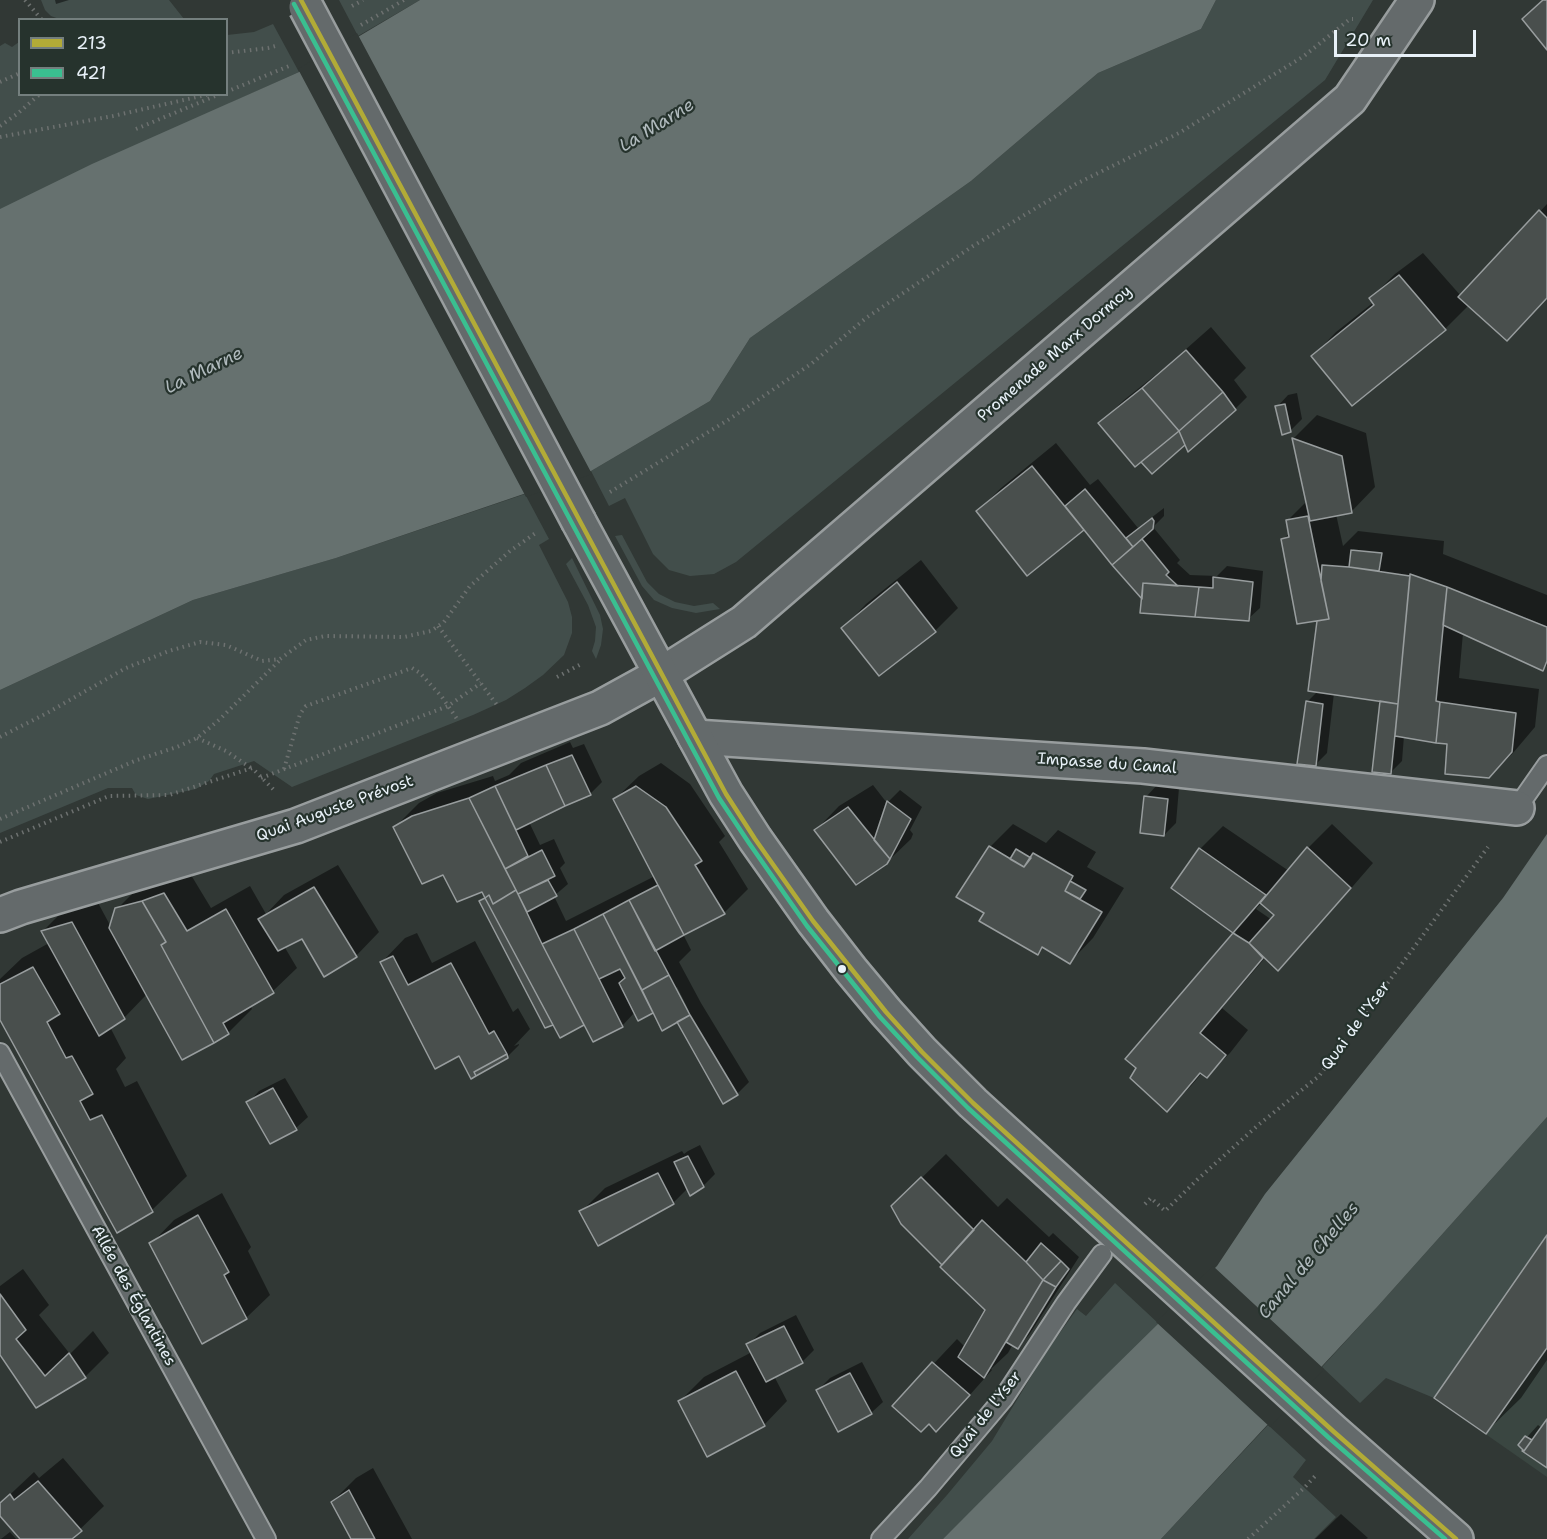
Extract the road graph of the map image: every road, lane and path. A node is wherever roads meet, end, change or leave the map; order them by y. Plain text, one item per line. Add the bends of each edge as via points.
1 (25, 0) edge
2 (404, 0) edge
3 (304, 4) edge
4 (1415, 4) edge
5 (40, 18) edge
6 (354, 29) dead end
7 (284, 44) dead end
8 (228, 53) edge
9 (295, 63) dead end
10 (18, 75) edge
11 (0, 82) edge
12 (228, 91) edge
13 (38, 96) edge
14 (201, 96) edge
15 (215, 96) edge
16 (0, 126) edge
17 (136, 129) dead end
18 (0, 137) edge
19 (604, 496) dead end
20 (543, 528) dead end
21 (438, 626) junction
22 (280, 659) junction
23 (583, 663) dead end
24 (660, 675) junction
25 (552, 680) dead end
26 (481, 683) junction
27 (448, 706) junction
28 (500, 709) dead end
29 (459, 721) dead end
30 (0, 737) edge
31 (695, 737) junction
32 (197, 738) junction
33 (1547, 765) edge
34 (252, 768) junction
35 (284, 769) junction
36 (261, 778) junction
37 (277, 792) dead end
38 (1517, 808) junction
39 (0, 819) edge
40 (0, 842) edge
41 (0, 915) edge
42 (0, 1053) edge
43 (1144, 1206) dead end
44 (1102, 1254) dead end
45 (1340, 1437) junction
46 (266, 1539) edge
47 (881, 1539) edge
48 (1248, 1539) edge
49 (1456, 1539) edge

1 - 5 path
2 - 6 path
3 - 24 street, bridge
4 - 19 path via 1350,19 1304,56 1179,133 1077,183 1029,212 866,318 811,364 728,420
4 - 24 street, Promenade Marx Dormoy via 1350,99 753,615
7 - 8 path
9 - 12 path
10 - 11 path
13 - 16 path
14 - 18 path
15 - 17 path
20 - 21 path via 470,586
21 - 22 path via 404,637 325,636 306,640
21 - 26 path
22 - 30 path via 262,661 226,645 200,642 126,668
22 - 32 path
23 - 25 path
24 - 31 street
24 - 41 street, Quai Auguste Prévost via 600,708 296,826
26 - 27 path
26 - 28 path
27 - 29 path
27 - 35 path
27 - 35 path via 412,668 306,706 300,714
31 - 38 street, Impasse du Canal via 1143,766
31 - 45 street via 726,794 813,921 922,1052
32 - 34 path
32 - 39 path
33 - 38 lane
34 - 36 path
34 - 40 path via 169,795 109,796
35 - 36 path
36 - 37 path
38 - 43 path, Quai de l'Yser via 1319,1076 1257,1126 1165,1211 1151,1198
42 - 46 lane, Allée des Églantines
44 - 47 lane, Quai de l'Yser via 1003,1399
45 - 48 path via 1304,1488
45 - 49 street

